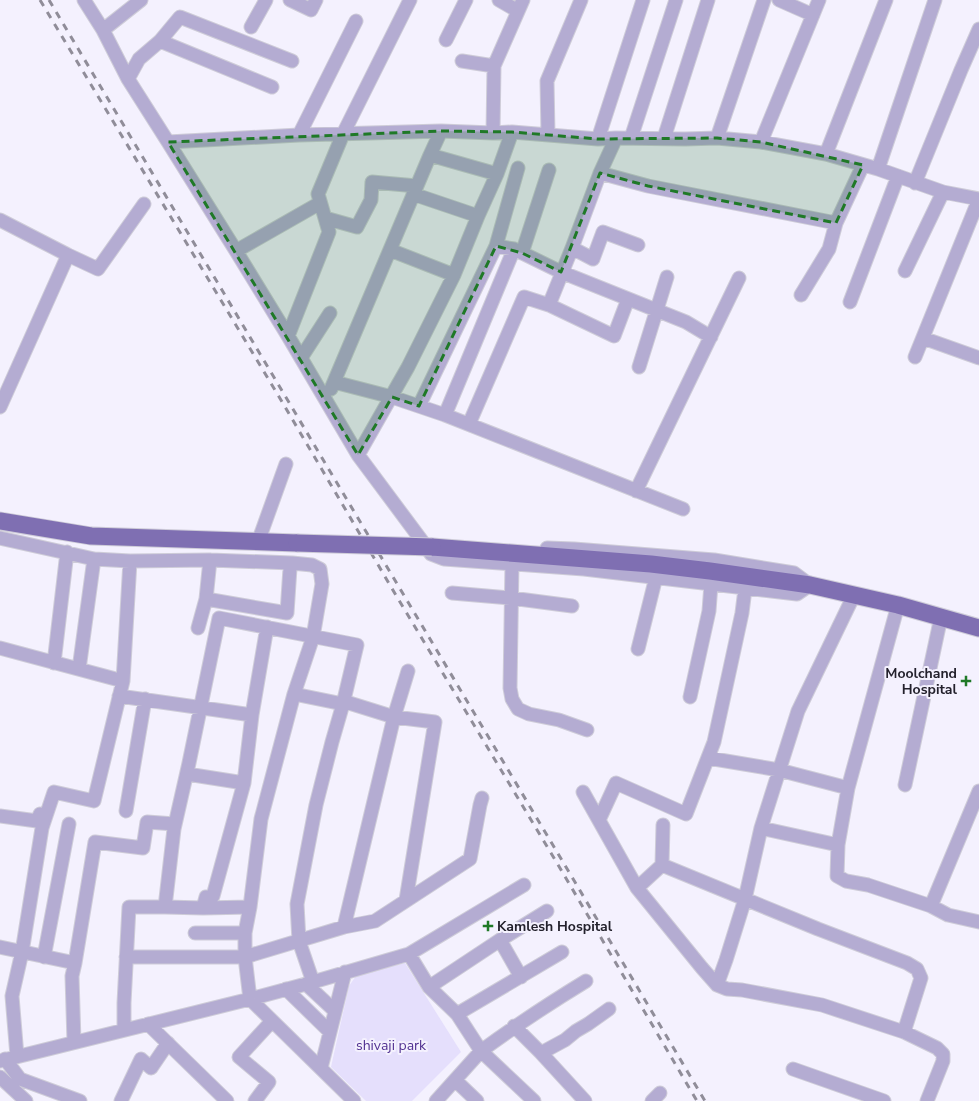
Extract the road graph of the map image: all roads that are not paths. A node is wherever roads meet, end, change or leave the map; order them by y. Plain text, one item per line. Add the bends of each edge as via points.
1 (84, 0) edge
2 (141, 0) edge
3 (266, 0) edge
4 (290, 0) edge
5 (316, 0) edge
6 (410, 0) edge
7 (466, 0) edge
8 (499, 0) edge
9 (581, 0) edge
10 (643, 0) edge
11 (676, 0) edge
12 (708, 0) edge
13 (764, 0) edge
14 (779, 0) edge
15 (819, 0) edge
16 (886, 0) edge
17 (935, 0) edge
18 (521, 6) edge
19 (813, 15) junction
20 (356, 21) dead end
21 (251, 27) dead end
22 (979, 29) edge
23 (103, 30) junction
24 (446, 40) dead end
25 (160, 41) junction
26 (292, 61) dead end
27 (462, 61) dead end
28 (494, 66) junction
29 (128, 79) junction
30 (272, 87) dead end
31 (441, 131) junction
32 (512, 132) junction
33 (342, 134) junction
34 (493, 134) junction
35 (548, 134) junction
36 (299, 135) junction
37 (616, 138) junction
38 (631, 138) junction
39 (664, 138) junction
40 (717, 138) junction
41 (598, 139) junction
42 (168, 142) junction
43 (761, 142) junction
44 (826, 154) junction
45 (430, 155) junction
46 (863, 165) junction
47 (518, 168) dead end
48 (878, 169) junction
49 (548, 170) dead end
50 (600, 173) junction
51 (497, 174) junction
52 (898, 176) junction
53 (915, 183) junction
54 (415, 190) junction
55 (943, 192) junction
56 (979, 199) edge
57 (320, 203) junction
58 (144, 204) dead end
59 (478, 216) junction
60 (325, 218) junction
61 (0, 220) edge
62 (836, 223) junction
63 (638, 245) dead end
64 (496, 246) junction
65 (572, 248) junction
66 (390, 250) junction
67 (518, 251) junction
68 (236, 252) junction
69 (68, 255) junction
70 (905, 271) dead end
71 (561, 272) junction
72 (454, 275) junction
73 (667, 277) dead end
74 (739, 278) dead end
75 (802, 295) dead end
76 (628, 298) junction
77 (850, 302) dead end
78 (549, 305) junction
79 (656, 310) junction
80 (330, 313) dead end
81 (288, 336) junction
82 (711, 337) junction
83 (923, 338) junction
84 (915, 357) dead end
85 (301, 358) junction
86 (979, 358) edge
87 (639, 367) dead end
88 (334, 382) junction
89 (392, 397) junction
90 (326, 401) junction
91 (419, 406) junction
92 (0, 407) edge
93 (445, 415) junction
94 (469, 424) junction
95 (358, 455) junction
96 (286, 464) dead end
97 (636, 491) junction
98 (683, 509) dead end
99 (0, 521) edge
100 (0, 538) edge
101 (258, 542) junction
102 (429, 546) junction
103 (67, 552) junction
104 (94, 559) junction
105 (210, 560) junction
106 (130, 561) junction
107 (292, 563) junction
108 (512, 563) junction
109 (656, 577) junction
110 (710, 584) junction
111 (810, 585) junction
112 (745, 589) junction
113 (452, 593) dead end
114 (854, 595) junction
115 (511, 598) junction
116 (206, 599) junction
117 (898, 605) junction
118 (572, 606) dead end
119 (941, 617) junction
120 (267, 627) junction
121 (198, 628) dead end
122 (979, 628) edge
123 (313, 637) junction
124 (0, 648) edge
125 (638, 649) dead end
126 (54, 663) junction
127 (79, 669) junction
128 (408, 671) dead end
129 (123, 681) junction
130 (294, 694) junction
131 (119, 696) junction
132 (690, 697) dead end
133 (146, 699) junction
134 (343, 704) junction
135 (200, 708) junction
136 (252, 715) junction
137 (394, 716) junction
138 (587, 730) dead end
139 (708, 758) junction
140 (779, 770) junction
141 (187, 774) junction
142 (244, 783) junction
143 (905, 785) dead end
144 (848, 788) junction
145 (979, 791) edge
146 (583, 792) dead end
147 (482, 798) dead end
148 (126, 811) dead end
149 (46, 816) junction
150 (0, 818) edge
151 (599, 820) junction
152 (69, 824) dead end
153 (175, 824) junction
154 (663, 825) dead end
155 (761, 828) junction
156 (838, 845) junction
157 (662, 864) junction
158 (524, 885) dead end
159 (637, 888) junction
160 (745, 899) junction
161 (406, 900) junction
162 (931, 906) junction
163 (165, 907) junction
164 (250, 907) junction
165 (203, 908) junction
166 (547, 911) dead end
167 (979, 921) edge
168 (344, 926) junction
169 (195, 933) dead end
170 (245, 933) junction
171 (500, 940) junction
172 (299, 941) junction
173 (0, 947) edge
174 (22, 952) junction
175 (562, 952) dead end
176 (409, 954) junction
177 (44, 957) junction
178 (126, 957) junction
179 (245, 957) junction
180 (75, 963) junction
181 (345, 972) junction
182 (521, 977) junction
183 (586, 981) dead end
184 (309, 983) junction
185 (717, 985) junction
186 (429, 988) junction
187 (286, 989) junction
188 (250, 999) junction
189 (609, 1009) dead end
190 (335, 1011) junction
191 (457, 1014) junction
192 (272, 1021) junction
193 (148, 1024) junction
194 (514, 1026) junction
195 (124, 1030) junction
196 (330, 1032) junction
197 (904, 1032) junction
198 (74, 1042) junction
199 (168, 1044) junction
200 (481, 1051) junction
201 (542, 1053) junction
202 (7, 1059) edge
203 (321, 1068) junction
204 (793, 1069) dead end
205 (0, 1077) edge
206 (455, 1080) junction
207 (20, 1099) edge
208 (80, 1101) edge
209 (121, 1101) edge
210 (228, 1101) edge
211 (255, 1101) edge
212 (354, 1101) edge
213 (436, 1101) edge
214 (477, 1101) edge
215 (534, 1101) edge
216 (585, 1101) edge
217 (884, 1101) edge
218 (927, 1101) edge

1 - 23 street
2 - 23 street
3 - 21 street
4 - 5 street via 311,10
6 - 33 street
7 - 24 street
8 - 18 street
9 - 35 street via 546,81
10 - 41 street
11 - 38 street
12 - 39 street
13 - 40 street
14 - 19 street
15 - 19 street
16 - 44 street
17 - 48 street
18 - 28 street
19 - 43 street
20 - 36 street
22 - 53 street
23 - 29 street
25 - 26 street via 180,16
25 - 29 street via 139,59
25 - 30 street
27 - 28 street
28 - 34 street
29 - 42 street
31 - 33 street
31 - 34 street
31 - 45 street
32 - 34 street
32 - 35 street
32 - 51 street
33 - 36 street
33 - 57 street via 318,194
35 - 41 street
36 - 42 street
37 - 38 street
37 - 41 street
37 - 50 street
38 - 39 street
39 - 40 street
40 - 43 street
42 - 68 street
43 - 44 street
44 - 46 street
45 - 51 street
45 - 54 street
46 - 48 street
46 - 62 street
47 - 64 street
48 - 52 street
49 - 67 street
50 - 62 street via 648,186
50 - 65 street
51 - 59 street
52 - 53 street
52 - 77 street
53 - 55 street
54 - 59 street
54 - 60 street via 372,182 371,200 357,227
54 - 66 street
55 - 56 street
55 - 70 street
56 - 83 street
57 - 60 street
57 - 68 street
58 - 69 street via 98,269
59 - 72 street
60 - 81 street via 329,232
61 - 69 street
62 - 75 street via 829,249
63 - 65 street via 603,232 593,259
64 - 67 street
64 - 91 street
65 - 71 street
66 - 72 street
66 - 88 street
67 - 71 street
67 - 93 street
68 - 81 street
69 - 92 street
71 - 76 street
71 - 78 street
72 - 89 street
73 - 79 street
74 - 82 street
76 - 78 street via 614,336
76 - 79 street
78 - 94 street via 524,297
79 - 82 street via 686,322
79 - 87 street
80 - 85 street
81 - 85 street
82 - 97 street
83 - 84 street
83 - 86 street
85 - 90 street
88 - 89 street
88 - 90 street
89 - 91 street
89 - 95 street
90 - 95 street
91 - 93 street
93 - 94 street
94 - 97 street
95 - 102 street
96 - 101 street
97 - 98 street
99 - 101 main road via 92,536
100 - 103 street
101 - 102 main road, bridge
102 - 108 street via 431,554 444,559
102 - 111 main road via 710,570
103 - 104 street
103 - 126 street
104 - 106 street
104 - 127 street
105 - 106 street
105 - 107 street
105 - 116 street
106 - 129 street
107 - 116 street via 287,613
107 - 123 street via 312,565 320,569 322,584
108 - 109 street
108 - 115 street
109 - 110 street
109 - 125 street
110 - 112 street
110 - 132 street via 709,611
111 - 112 street via 797,594
111 - 114 main road
112 - 139 street via 714,742
113 - 115 street
114 - 117 main road
114 - 140 street via 798,711
115 - 118 street
115 - 138 street via 512,700 518,709 529,714 560,720
116 - 121 street
117 - 119 main road
117 - 144 street
119 - 122 main road
119 - 143 street
120 - 123 street
120 - 135 street via 219,618
120 - 136 street
123 - 130 street
123 - 134 street via 357,645
124 - 126 street
126 - 127 street
127 - 129 street
128 - 137 street
129 - 131 street
130 - 134 street
130 - 164 street via 261,819
131 - 133 street
131 - 149 street via 94,801 54,792
133 - 135 street
133 - 148 street
134 - 137 street via 346,702
134 - 172 street via 316,805 297,904
135 - 136 street
135 - 141 street
136 - 142 street
137 - 161 street via 435,722
137 - 168 street
139 - 140 street
139 - 151 street via 686,814 616,784
140 - 144 street
140 - 155 street
141 - 142 street
141 - 153 street
142 - 165 street via 213,896 206,897
144 - 156 street
145 - 162 street
146 - 151 street
147 - 161 street via 470,859
149 - 150 street via 40,814 38,821
149 - 174 street
151 - 159 street
152 - 177 street
153 - 163 street
153 - 180 street via 147,822 143,848 95,842
154 - 157 street
155 - 156 street
155 - 160 street
156 - 162 street via 836,876
157 - 159 street
157 - 160 street
158 - 176 street
159 - 185 street
160 - 185 street
160 - 197 street via 908,963 917,969 921,978
161 - 168 street via 375,921
162 - 167 street via 948,915
163 - 165 street
163 - 178 street via 129,908
164 - 165 street
164 - 170 street
166 - 171 street
168 - 172 street
169 - 170 street
170 - 179 street
171 - 182 street
171 - 186 street
172 - 179 street
172 - 184 street
173 - 174 street
174 - 177 street
174 - 202 street via 12,996
175 - 182 street
176 - 181 street
176 - 186 street
177 - 180 street
178 - 179 street
178 - 195 street
179 - 188 street
180 - 198 street via 72,976
181 - 184 street
181 - 190 street
182 - 191 street
183 - 194 street
184 - 187 street
184 - 190 street
185 - 197 street via 727,989 822,1005
186 - 191 street
187 - 188 street
187 - 196 street
188 - 192 street
188 - 193 street
189 - 201 street
190 - 196 street
191 - 200 street
192 - 203 street
192 - 211 street via 239,1057 269,1082
193 - 195 street
193 - 199 street
194 - 200 street
194 - 201 street
195 - 198 street
196 - 203 street
197 - 218 street via 937,1048 943,1054 943,1061
198 - 202 street
199 - 209 street via 151,1068 141,1059
199 - 210 street
200 - 206 street
200 - 215 street
201 - 216 street
202 - 208 street via 20,1079
203 - 212 street
204 - 217 street
205 - 207 street
206 - 213 street
206 - 214 street

